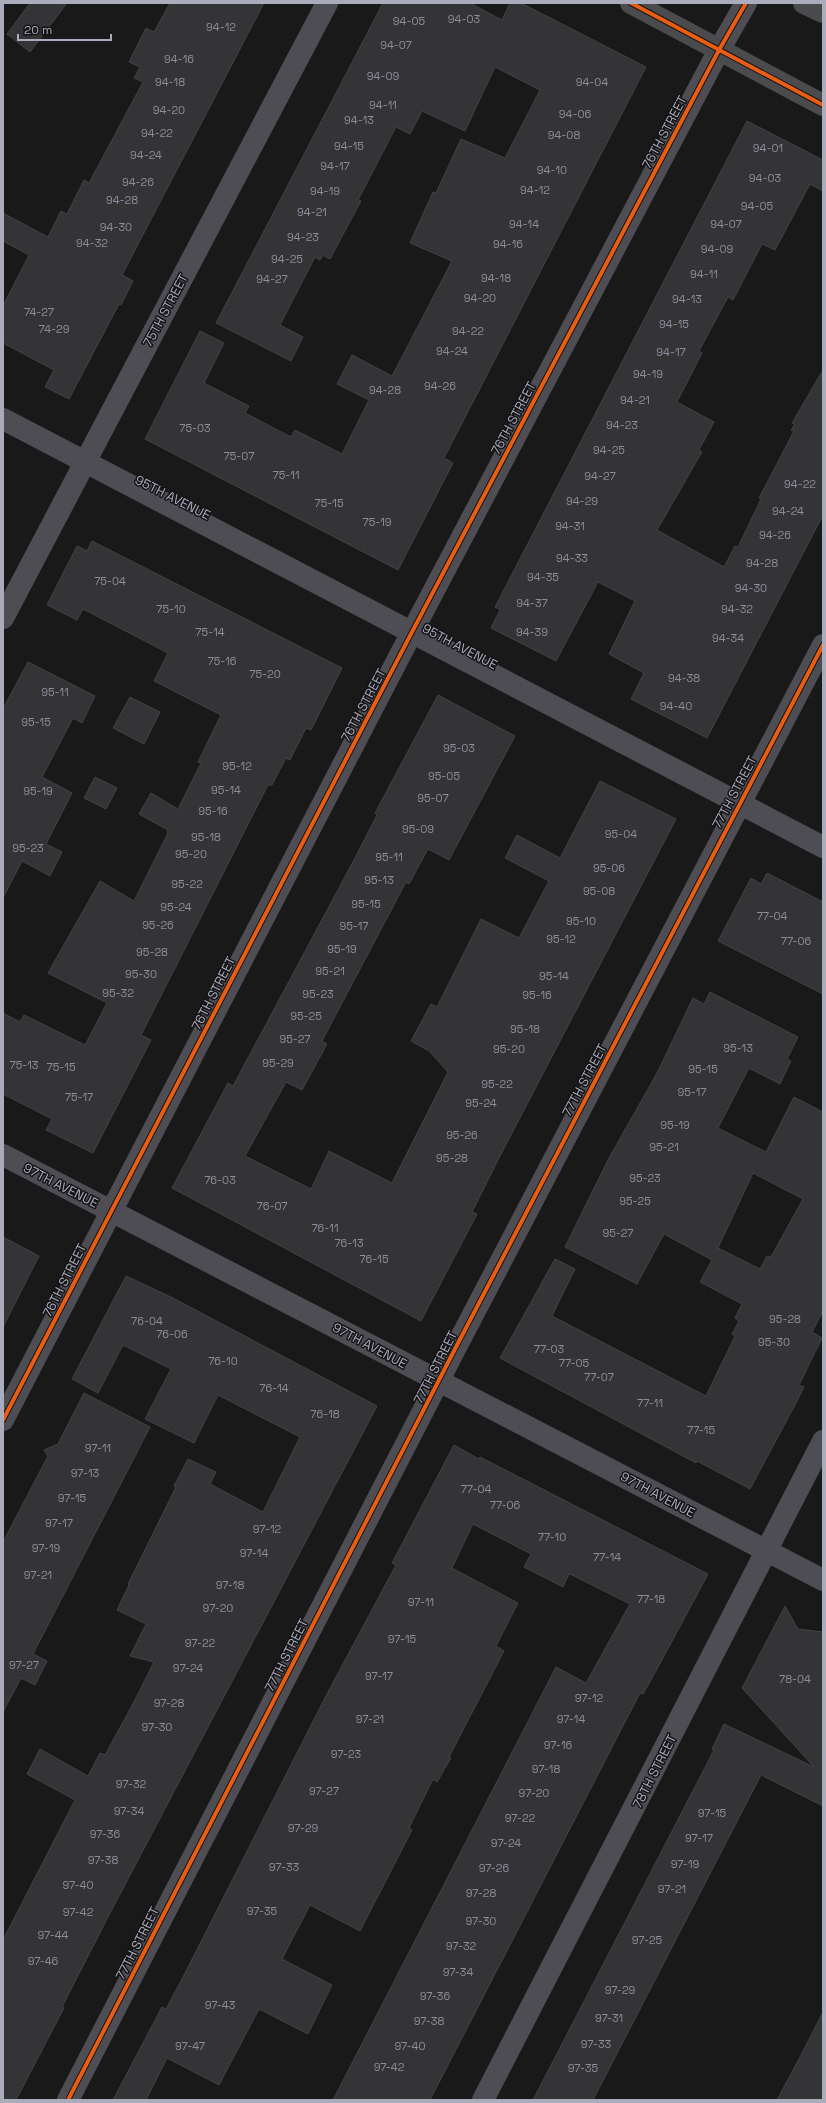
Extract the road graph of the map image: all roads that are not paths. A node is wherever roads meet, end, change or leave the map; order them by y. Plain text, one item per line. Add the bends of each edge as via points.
1 (328, 3) edge
2 (631, 3) edge
3 (746, 3) edge
4 (804, 3) edge
5 (823, 12) edge
6 (718, 50) junction
7 (823, 105) edge
8 (3, 419) edge
9 (84, 462) junction
10 (3, 618) edge
11 (412, 632) junction
12 (823, 645) edge
13 (740, 803) junction
14 (823, 847) edge
15 (3, 1155) edge
16 (111, 1211) junction
17 (439, 1381) junction
18 (3, 1420) edge
19 (823, 1441) edge
20 (766, 1551) junction
21 (823, 1580) edge
22 (68, 2100) edge
23 (483, 2100) edge

1 - 9 street, 75TH STREET
2 - 6 main road
3 - 6 street, 76TH STREET
4 - 5 main road
6 - 7 main road
6 - 11 street, 76TH STREET
8 - 9 street, 95TH AVENUE
9 - 10 street, 75TH STREET
9 - 11 street, 95TH AVENUE
11 - 13 street, 95TH AVENUE
11 - 16 street, 76TH STREET
12 - 13 street, 77TH STREET
13 - 14 street, 95TH AVENUE
13 - 17 street, 77TH STREET
15 - 16 street, 97TH AVENUE
16 - 17 street, 97TH AVENUE
16 - 18 street, 76TH STREET
17 - 20 street, 97TH AVENUE
17 - 22 street, 77TH STREET
19 - 20 street, 78TH STREET
20 - 21 street, 97TH AVENUE
20 - 23 street, 78TH STREET

